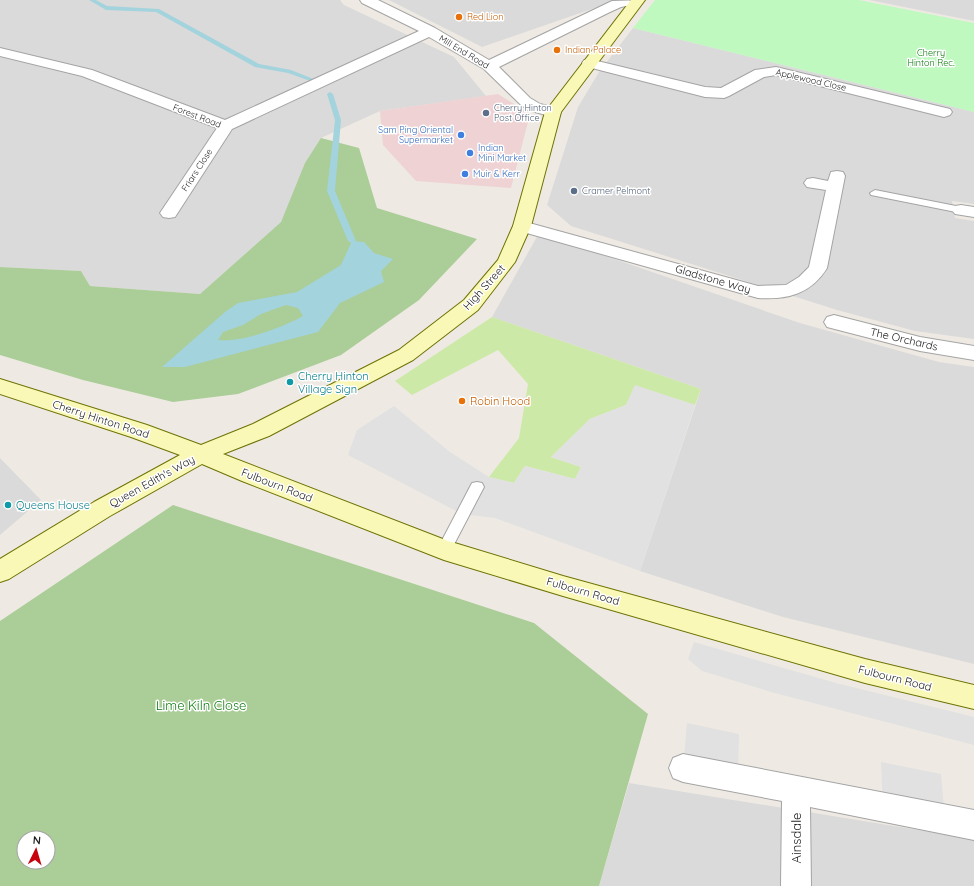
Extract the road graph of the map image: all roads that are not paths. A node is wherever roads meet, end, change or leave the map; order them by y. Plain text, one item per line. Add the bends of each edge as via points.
1 (367, 0) edge
2 (638, 0) edge
3 (430, 31) junction
4 (0, 52) edge
5 (589, 62) junction
6 (489, 66) junction
7 (553, 112) junction
8 (944, 112) dead end
9 (226, 126) junction
10 (813, 183) dead end
11 (875, 193) dead end
12 (967, 211) edge
13 (169, 214) dead end
14 (522, 226) junction
15 (834, 322) dead end
16 (974, 352) edge
17 (0, 386) edge
18 (201, 454) junction
19 (477, 488) dead end
20 (444, 550) junction
21 (0, 572) edge
22 (974, 697) edge
23 (683, 768) dead end
24 (796, 791) junction
25 (974, 826) edge
26 (796, 886) edge

1 - 3 street, Mill End Road
2 - 5 street, High Street
2 - 6 street, High Street via 604,9
3 - 6 street, Mill End Road
3 - 9 street, Forest Road
4 - 9 street, Forest Road via 87,73
5 - 7 street, High Street
5 - 8 street, Applewood Close via 705,92 724,93 760,73 776,71
6 - 7 street, Mill End Road via 526,102
7 - 14 street, High Street
9 - 13 street, Friars Close
10 - 14 street, Gladstone Way via 836,181 818,268 799,288 779,293 758,292
11 - 12 lane
14 - 18 street, High Street via 506,262 471,305 406,355 261,430
15 - 16 street, The Orchards via 920,344
17 - 18 street, Cherry Hinton Road
18 - 20 street, Fulbourn Road
18 - 21 street, Queen Edith's Way via 102,509
19 - 20 lane
20 - 22 street, Fulbourn Road via 857,669
23 - 24 street
24 - 25 street
24 - 26 street, Ainsdale

